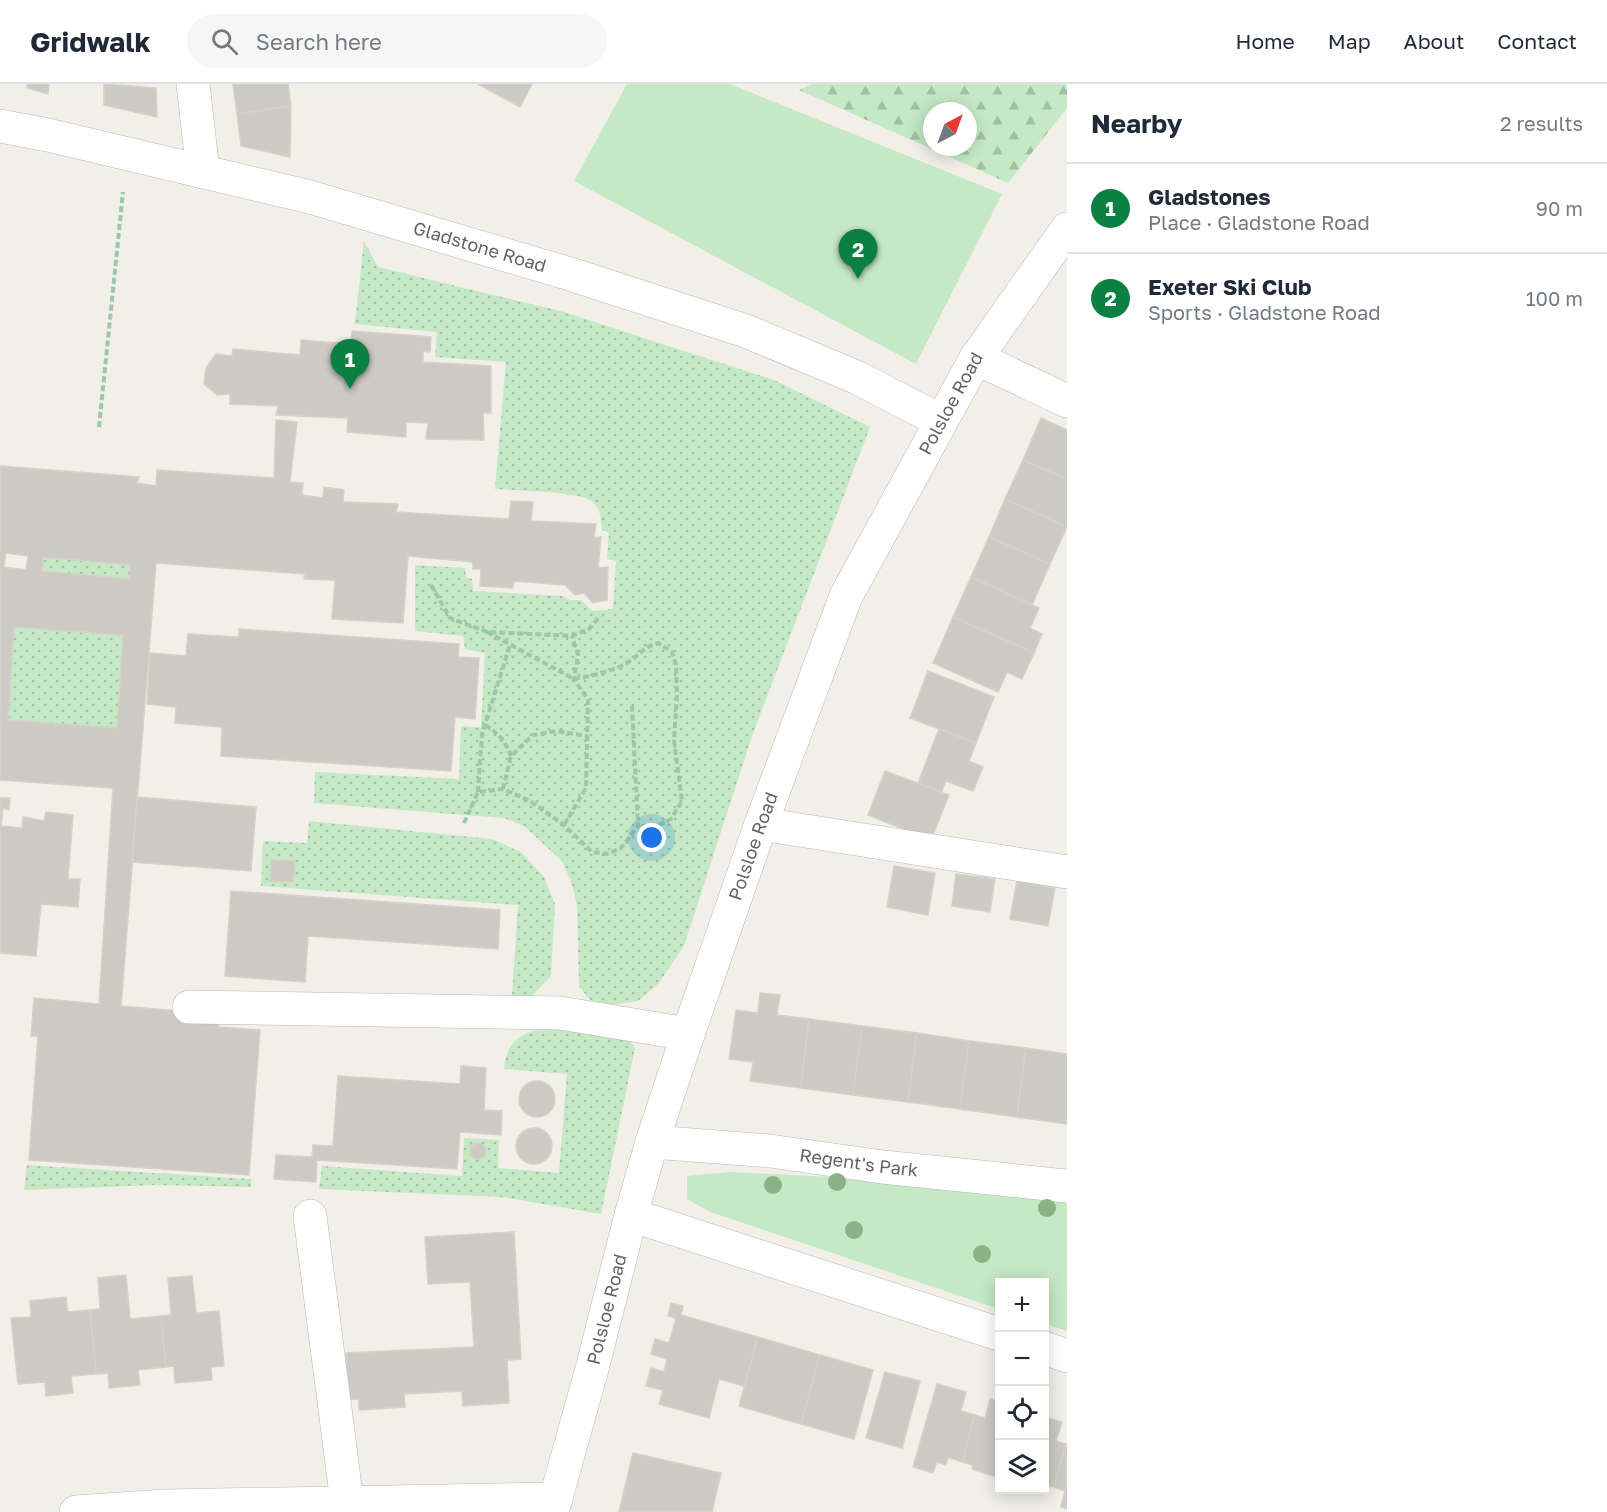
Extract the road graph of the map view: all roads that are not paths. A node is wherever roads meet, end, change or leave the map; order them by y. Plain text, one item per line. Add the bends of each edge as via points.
1 (193, 84) edge
2 (0, 126) edge
3 (203, 172) junction
4 (1067, 229) edge
5 (976, 358) junction
6 (1067, 401) edge
7 (941, 421) junction
8 (761, 824) junction
9 (1067, 872) edge
10 (189, 1007) dead end
11 (688, 1034) junction
12 (652, 1142) junction
13 (1067, 1186) edge
14 (631, 1215) junction
15 (310, 1216) dead end
16 (995, 1333) edge
17 (1049, 1350) edge
18 (1067, 1356) edge
19 (347, 1502) junction
20 (554, 1505) edge
21 (76, 1512) edge

1 - 3 street
2 - 3 street, Gladstone Road
3 - 7 street, Gladstone Road via 321,200 747,331 858,378
4 - 5 street, Polsloe Road
5 - 6 street
5 - 7 street, Polsloe Road
7 - 8 street, Polsloe Road via 846,596
8 - 9 street
8 - 11 street, Polsloe Road
10 - 11 street via 560,1013
11 - 12 street, Polsloe Road
12 - 13 street, Regent's Park via 770,1151
12 - 14 street, Polsloe Road
14 - 16 street
14 - 20 street, Polsloe Road
15 - 19 street
17 - 18 street
19 - 20 street
19 - 21 street

